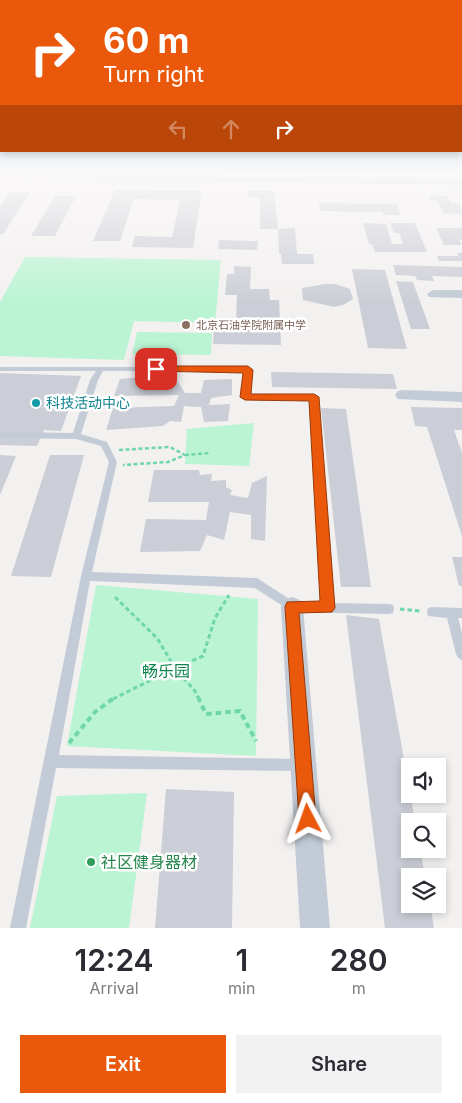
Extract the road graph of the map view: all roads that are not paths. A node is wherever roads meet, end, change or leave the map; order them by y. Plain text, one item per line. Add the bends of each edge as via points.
1 (433, 294) dead end
2 (462, 294) edge
3 (0, 369) edge
4 (101, 369) junction
5 (403, 395) dead end
6 (462, 397) edge
7 (0, 435) edge
8 (76, 436) junction
9 (86, 576) junction
10 (292, 607) junction
11 (328, 608) junction
12 (389, 609) road end
13 (432, 612) road end
14 (457, 612) edge
15 (462, 654) edge
16 (51, 761) junction
17 (304, 765) junction
18 (18, 928) edge
19 (315, 928) edge

1 - 2 street
3 - 4 lane
4 - 8 lane via 94,380
4 - 11 lane via 248,370 245,397 314,397
5 - 6 street
7 - 8 lane
8 - 9 lane via 104,444 114,462
9 - 10 lane via 257,583
9 - 16 lane
10 - 11 lane
10 - 17 street
11 - 12 lane
13 - 14 lane
14 - 15 lane
16 - 17 lane
16 - 18 lane
17 - 19 street

